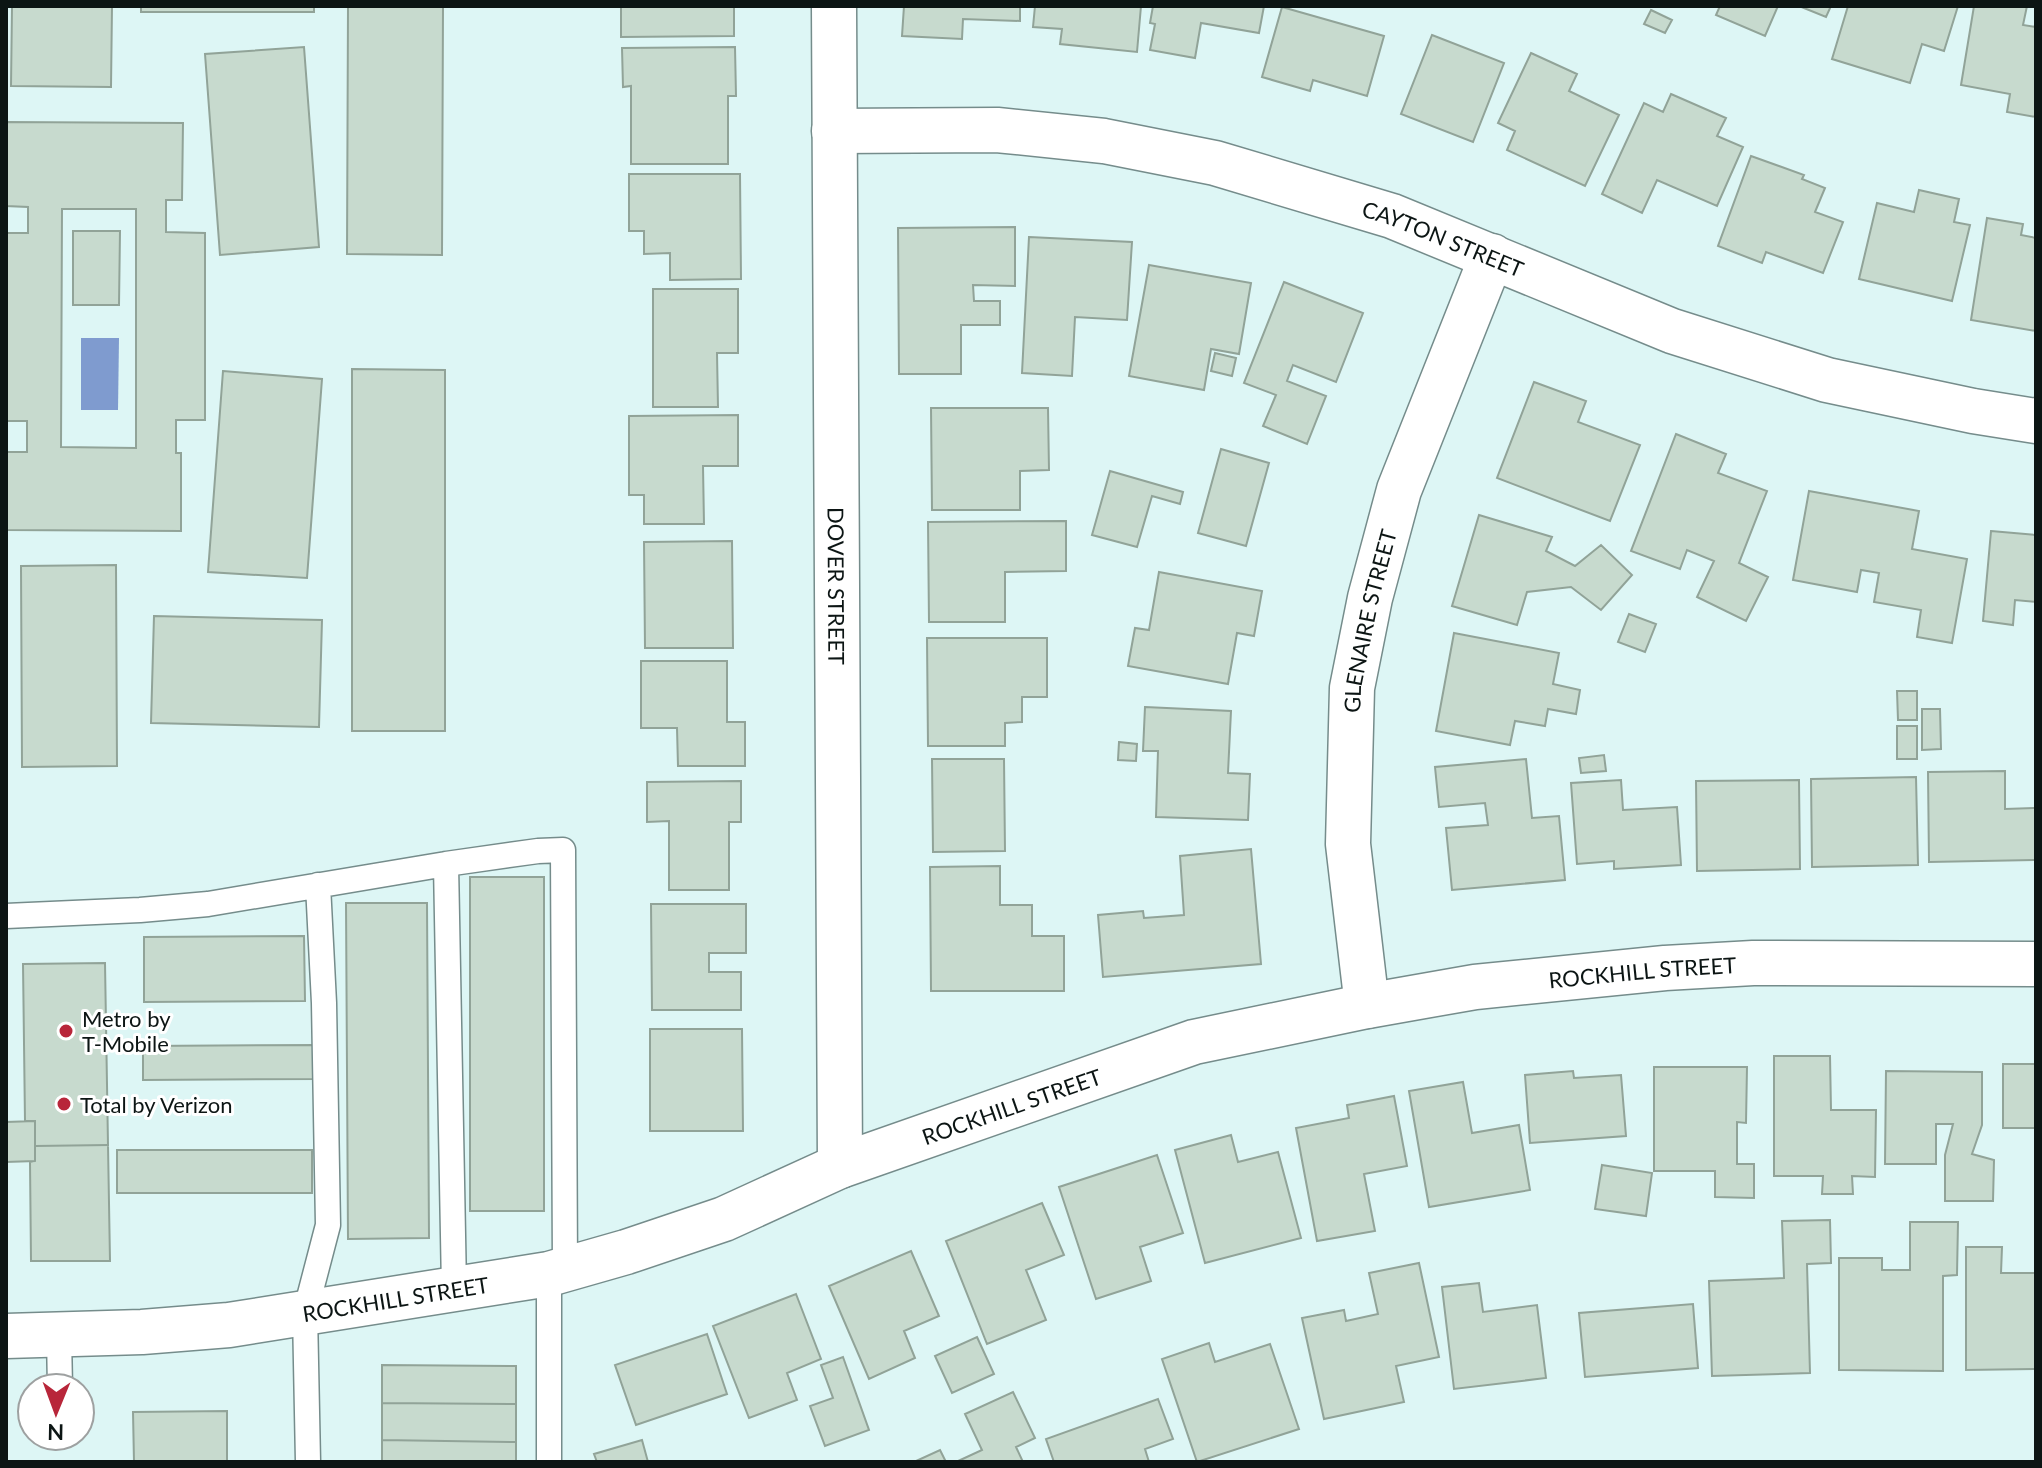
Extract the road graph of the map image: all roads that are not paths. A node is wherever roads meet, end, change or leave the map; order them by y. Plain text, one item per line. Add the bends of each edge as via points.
1 (834, 6) edge
2 (834, 131) junction
3 (1492, 256) junction
4 (2036, 421) edge
5 (446, 864) junction
6 (318, 885) junction
7 (6, 916) edge
8 (2036, 964) edge
9 (1367, 1006) junction
10 (840, 1166) junction
11 (557, 1272) junction
12 (454, 1288) junction
13 (305, 1313) junction
14 (6, 1336) edge
15 (59, 1336) junction
16 (60, 1372) edge
17 (308, 1462) edge
18 (549, 1462) edge

1 - 2 street, DOVER STREET
2 - 3 street, CAYTON STREET via 997,130 1104,141 1274,179 1392,216
2 - 10 street, DOVER STREET
3 - 4 street, CAYTON STREET via 1672,331 1827,380
3 - 9 street, GLENAIRE STREET via 1399,490 1352,688 1348,844
5 - 6 lane
5 - 11 lane via 563,850
5 - 12 lane
6 - 7 lane via 194,905
6 - 13 lane via 328,1225
8 - 9 street, ROCKHILL STREET via 1753,963 1665,968 1475,987
9 - 10 street, ROCKHILL STREET via 1194,1042
10 - 11 street, ROCKHILL STREET via 724,1219
11 - 12 street, ROCKHILL STREET
11 - 18 lane
12 - 13 street, ROCKHILL STREET
13 - 15 street, ROCKHILL STREET via 229,1325
13 - 17 lane
14 - 15 street, ROCKHILL STREET
15 - 16 lane

